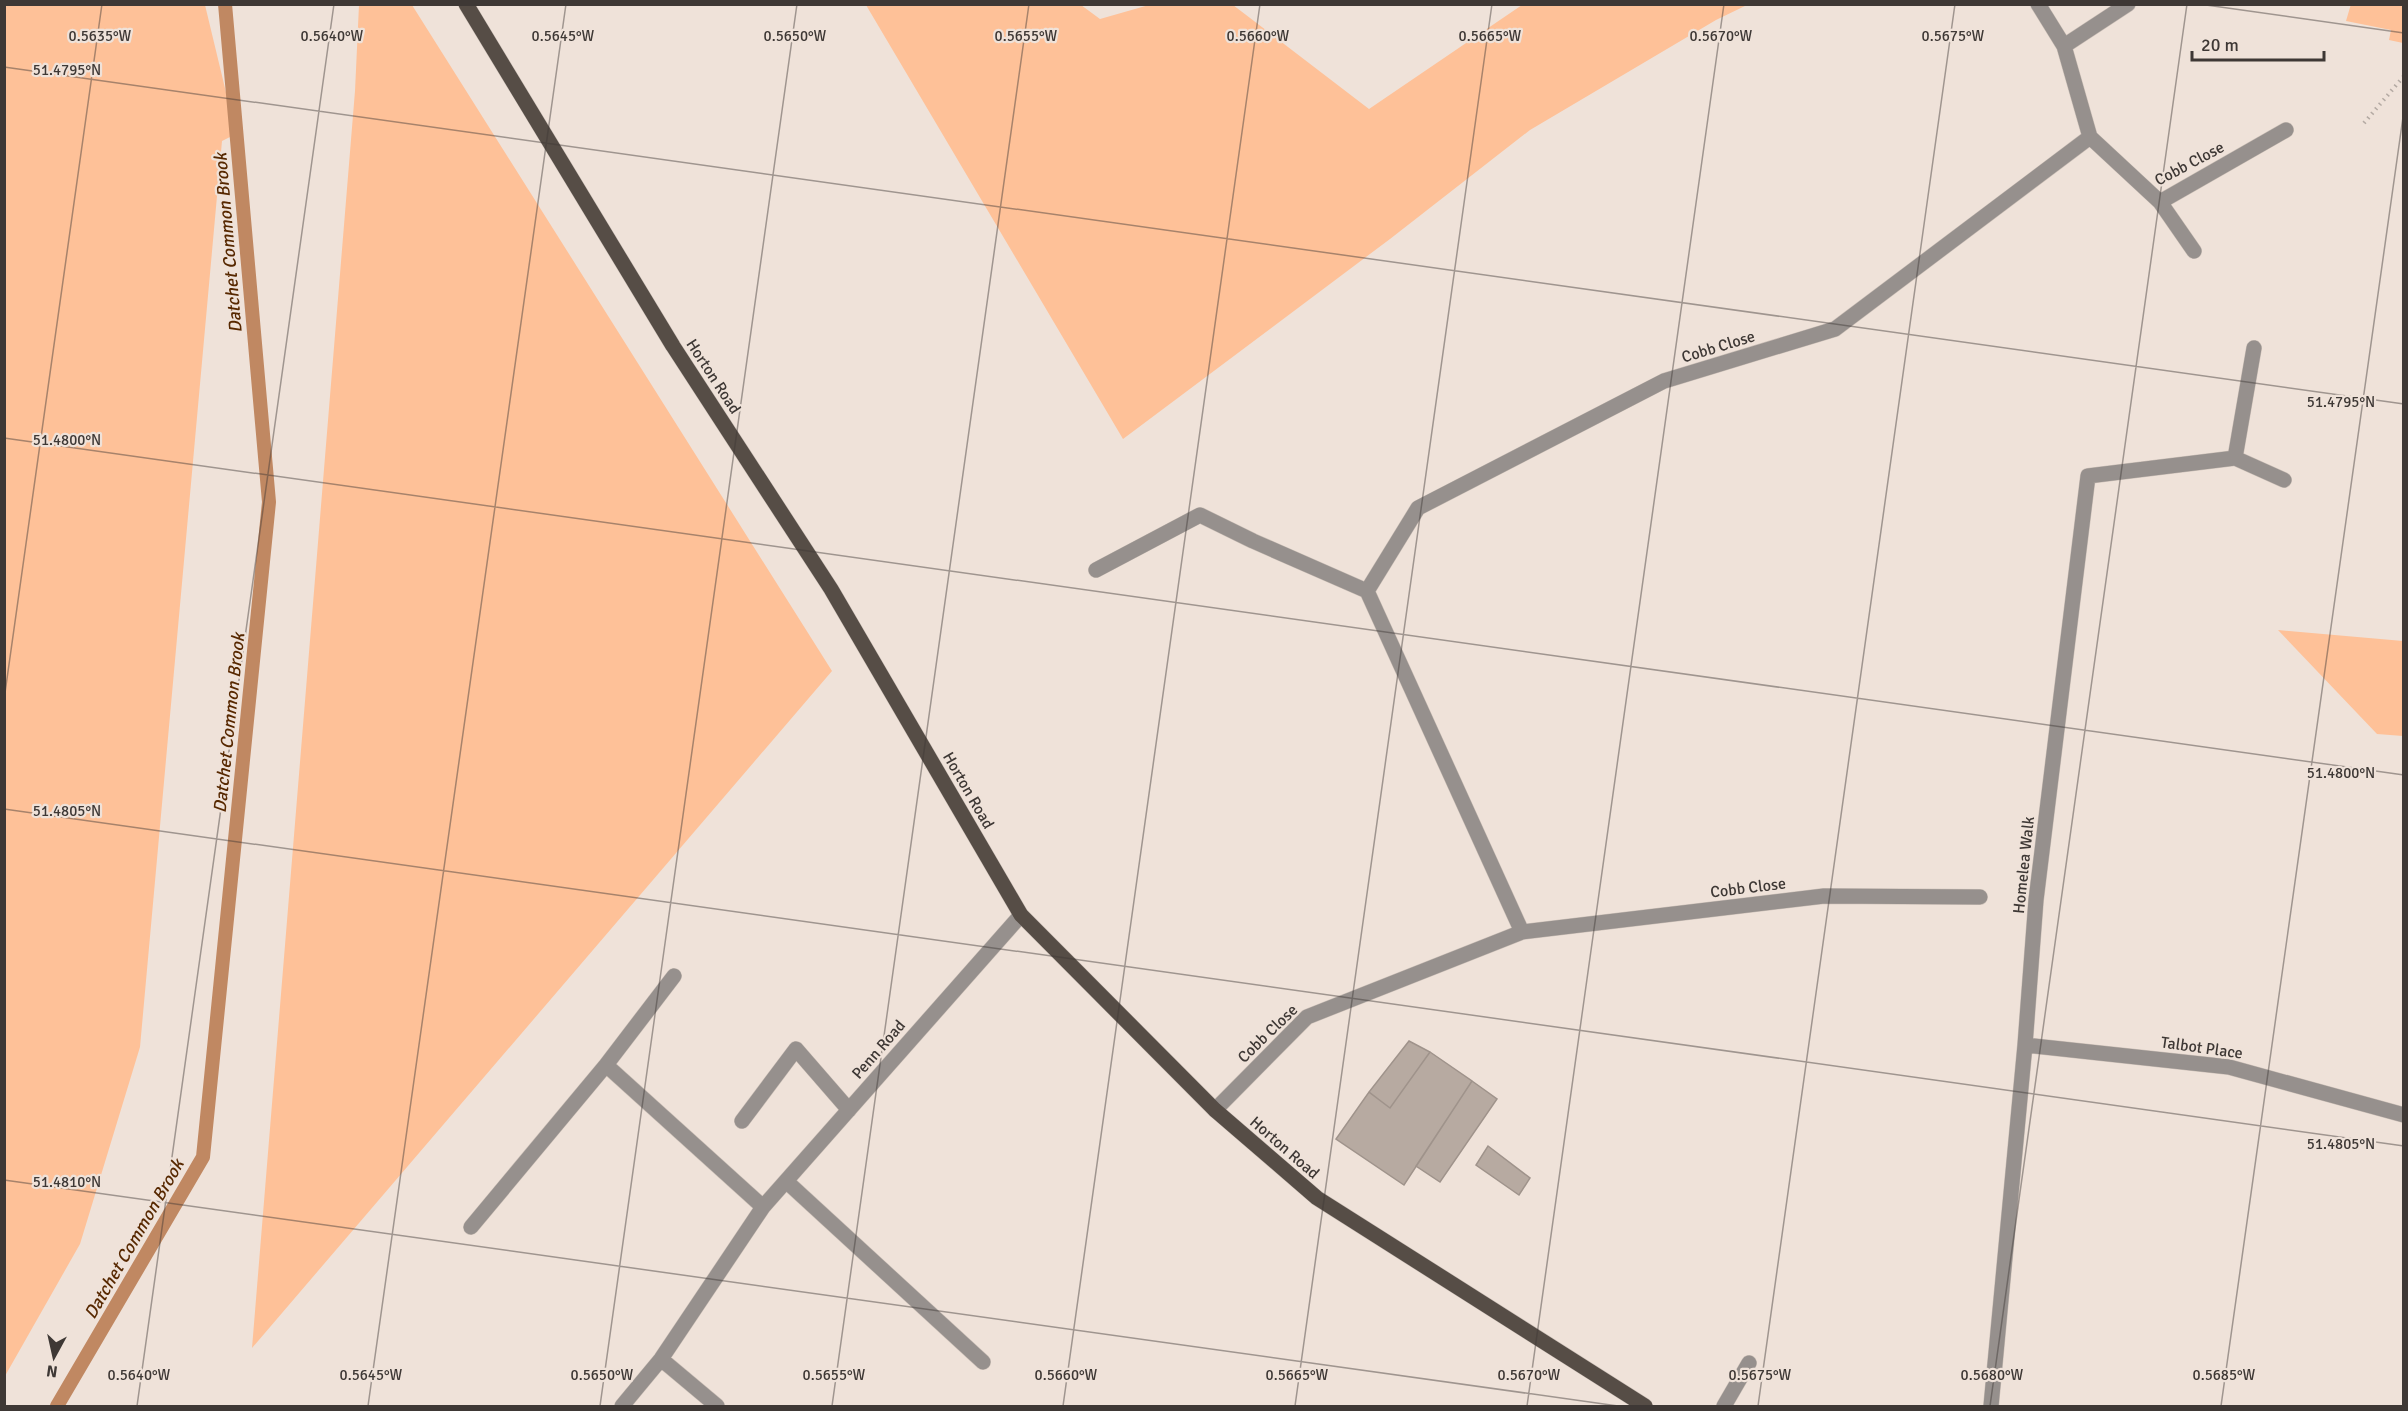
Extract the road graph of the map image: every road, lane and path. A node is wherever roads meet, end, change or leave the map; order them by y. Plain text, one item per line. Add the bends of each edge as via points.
1 (466, 4) edge
2 (2038, 4) edge
3 (2128, 4) edge
4 (2064, 46) junction
5 (2403, 76) edge
6 (2364, 123) dead end
7 (2286, 130) dead end
8 (2090, 137) junction
9 (2160, 202) junction
10 (2194, 251) dead end
11 (2254, 348) dead end
12 (2235, 458) junction
13 (2284, 480) dead end
14 (1096, 570) dead end
15 (1367, 591) junction
16 (1980, 897) dead end
17 (1021, 915) junction
18 (1522, 932) junction
19 (674, 976) dead end
20 (2025, 1045) junction
21 (606, 1065) junction
22 (849, 1110) junction
23 (1215, 1110) junction
24 (2403, 1115) edge
25 (742, 1121) dead end
26 (786, 1181) junction
27 (763, 1207) junction
28 (471, 1227) dead end
29 (661, 1359) junction
30 (983, 1362) dead end
31 (1749, 1363) dead end
32 (622, 1407) edge
33 (717, 1407) edge
34 (1645, 1407) edge
35 (1724, 1407) edge
36 (1991, 1407) edge

1 - 17 main road, Horton Road via 673,346 831,589
2 - 4 street
3 - 4 street
4 - 8 street
5 - 6 path
7 - 9 street, Cobb Close
8 - 9 street, Cobb Close
8 - 15 street, Cobb Close via 1835,329 1664,381 1418,507
9 - 10 street
11 - 12 street
12 - 13 street
12 - 20 street, Homelea Walk via 2088,476 2036,900
14 - 15 street via 1200,515
15 - 18 street
16 - 18 street, Cobb Close via 1824,896
17 - 22 street, Penn Road
17 - 23 main road, Horton Road
18 - 23 street, Cobb Close via 1306,1017
19 - 21 street
20 - 24 street, Talbot Place via 2229,1066
20 - 36 street, Homelea Walk
21 - 27 street
21 - 28 street
22 - 25 street via 796,1049
22 - 26 street, Penn Road
23 - 34 main road, Horton Road via 1317,1198
26 - 27 street, Penn Road
26 - 30 street
27 - 29 street, Penn Road
29 - 32 street, Penn Road
29 - 33 street
31 - 35 street

